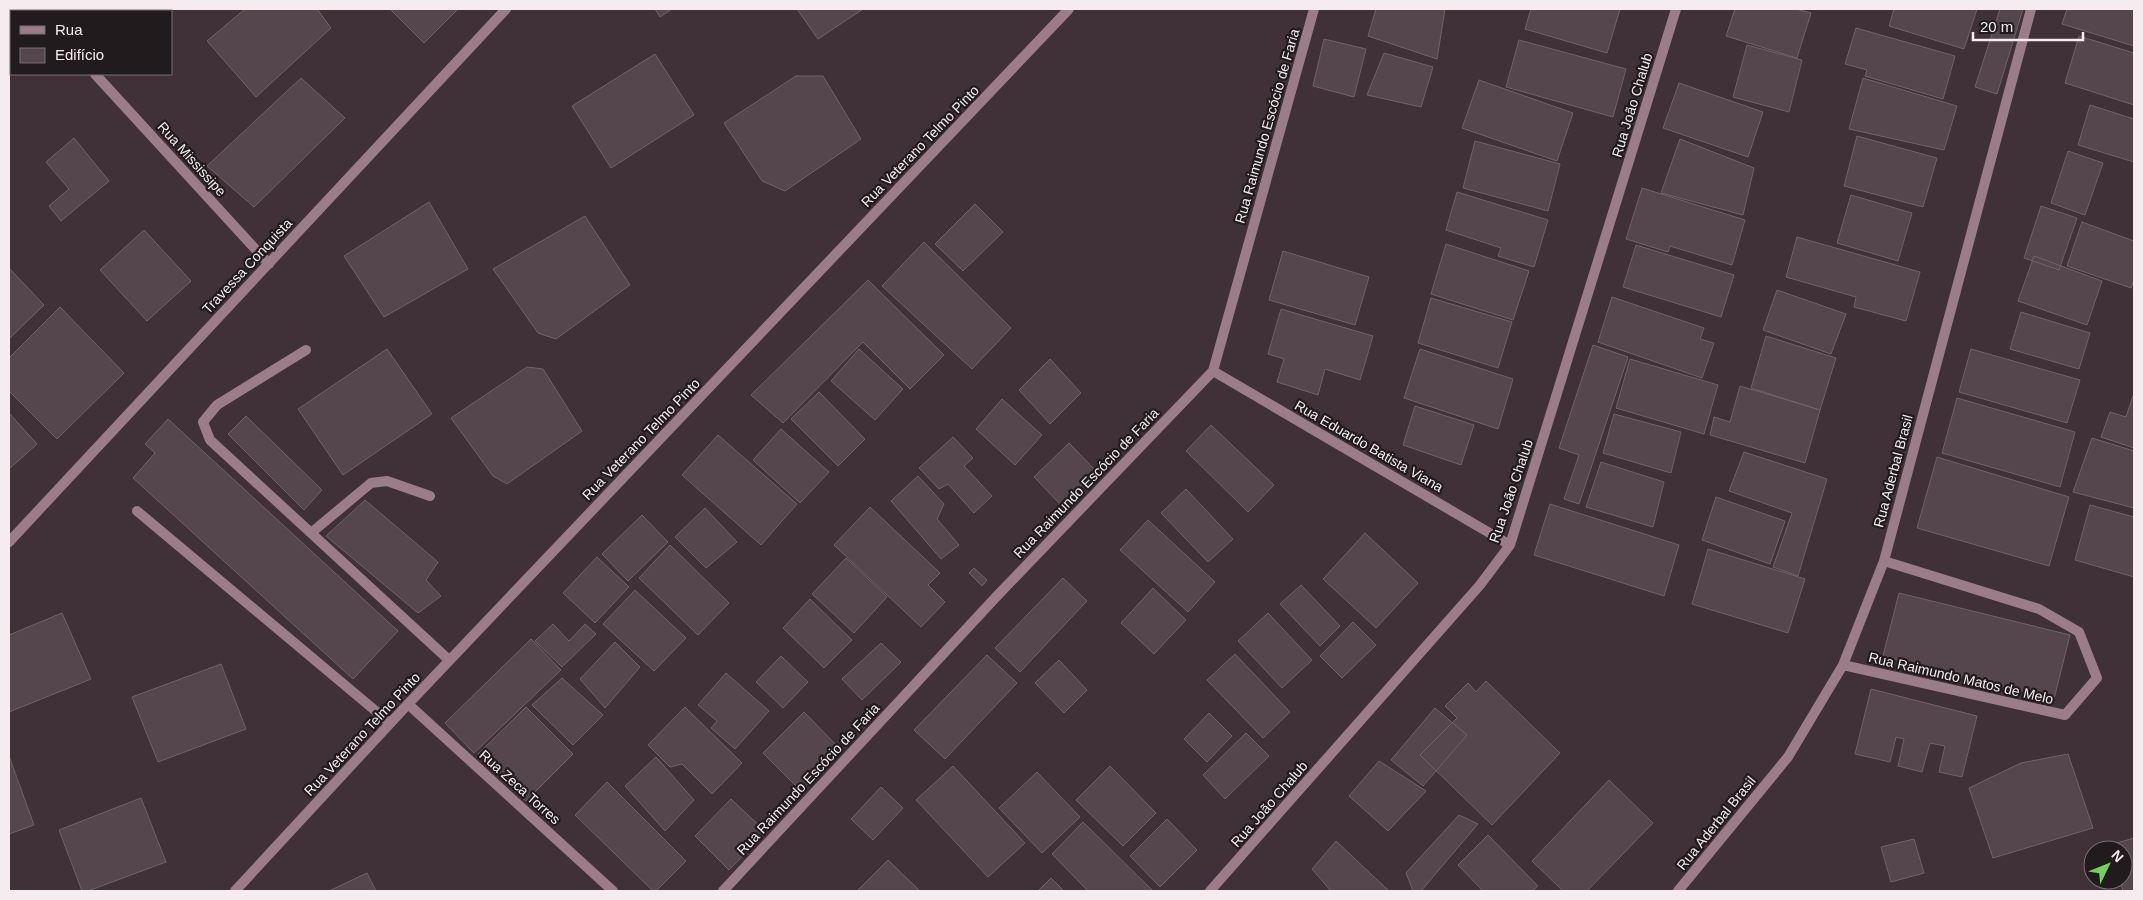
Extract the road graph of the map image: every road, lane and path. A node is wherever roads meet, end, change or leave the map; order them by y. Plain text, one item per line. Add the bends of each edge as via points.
1 (506, 9) edge
2 (1067, 9) edge
3 (1314, 9) edge
4 (1676, 9) edge
5 (2031, 9) edge
6 (96, 75) edge
7 (269, 264) junction
8 (306, 350) dead end
9 (1213, 371) junction
10 (430, 496) dead end
11 (136, 511) dead end
12 (311, 534) junction
13 (9, 542) edge
14 (1510, 545) junction
15 (1884, 561) junction
16 (449, 660) junction
17 (1843, 665) junction
18 (408, 704) junction
19 (390, 724) junction
20 (235, 891) edge
21 (613, 891) edge
22 (723, 891) edge
23 (1210, 891) edge
24 (1678, 891) edge

1 - 7 street, Travessa Conquista
2 - 16 street, Rua Veterano Telmo Pinto
3 - 9 street, Rua Raimundo Escócio de Faria
4 - 14 street, Rua João Chalub
5 - 15 street, Rua Aderbal Brasil
6 - 7 street, Rua Mississipe
7 - 13 street, Travessa Conquista
8 - 12 street via 217,405 203,422 210,440
9 - 14 street, Rua Eduardo Batista Viana
9 - 22 street, Rua Raimundo Escócio de Faria via 996,597
10 - 12 street via 387,481 371,483
11 - 19 street
12 - 16 street
14 - 23 street, Rua João Chalub via 1480,585
15 - 17 street, Rua Aderbal Brasil
15 - 17 street, Rua Raimundo Matos de Melo via 2039,609 2079,632 2097,678 2064,715
16 - 18 street, Rua Veterano Telmo Pinto
17 - 24 street, Rua Aderbal Brasil via 1788,757
18 - 19 street, Rua Veterano Telmo Pinto
18 - 21 street, Rua Zeca Torres
19 - 20 street, Rua Veterano Telmo Pinto

